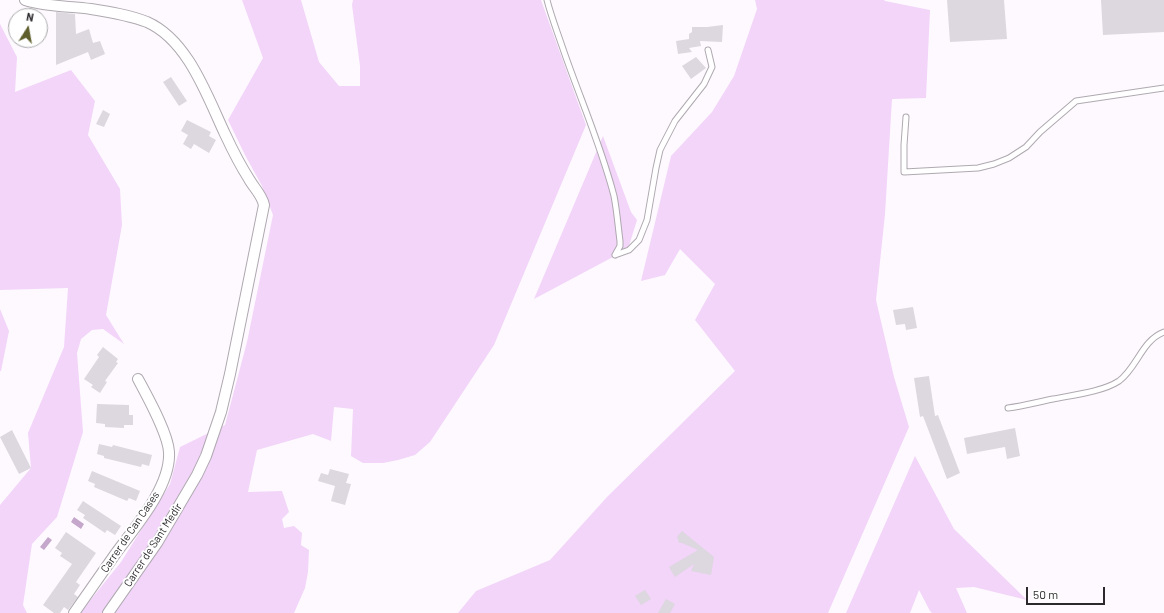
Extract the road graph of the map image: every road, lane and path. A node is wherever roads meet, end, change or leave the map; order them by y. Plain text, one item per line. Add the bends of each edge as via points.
1 (25, 0) edge
2 (548, 0) edge
3 (708, 50) dead end
4 (1164, 88) edge
5 (906, 117) dead end
6 (1164, 332) edge
7 (138, 379) dead end
8 (1008, 408) dead end
9 (74, 613) edge
10 (108, 613) edge

1 - 10 street, Carrer de Sant Medir via 125,16 148,23 169,36 185,56 236,157 263,199 264,212 228,385 209,448 197,475 157,543
2 - 3 lane via 617,210 620,246 615,256 629,250 639,240 647,220 660,150 675,121 704,84 712,67
4 - 5 lane via 1076,101 1026,147 1009,158 978,168 904,172
6 - 8 lane via 1150,342 1118,382 1088,392
7 - 9 street, Carrer de Can Cases via 165,436 169,464 155,496

